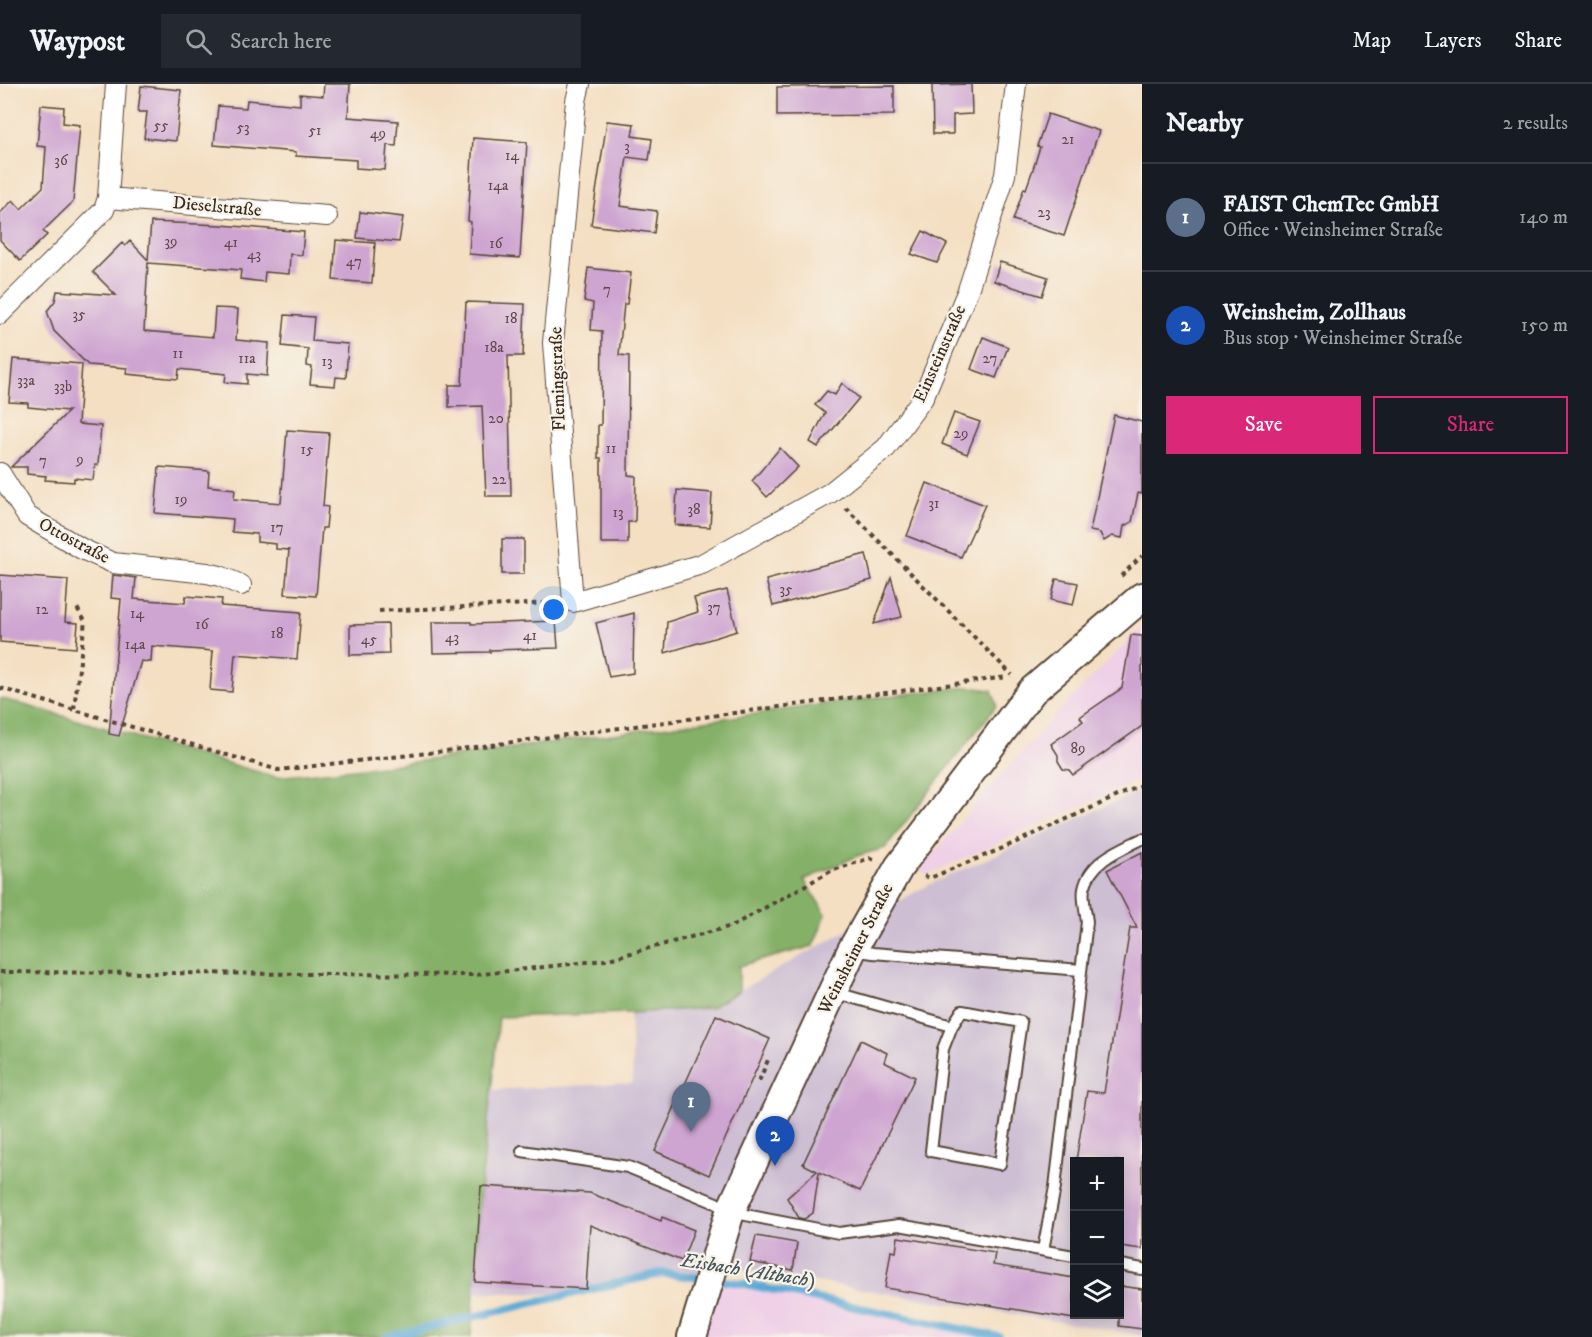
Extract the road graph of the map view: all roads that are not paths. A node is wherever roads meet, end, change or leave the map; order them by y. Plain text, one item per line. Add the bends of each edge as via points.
1 (116, 84) edge
2 (580, 84) edge
3 (1016, 84) edge
4 (108, 198) junction
5 (327, 216) dead end
6 (2, 308) edge
7 (0, 473) edge
8 (241, 585) dead end
9 (1142, 597) edge
10 (573, 602) joint
11 (1142, 839) edge
12 (852, 950) junction
13 (1081, 970) junction
14 (833, 992) junction
15 (952, 1026) junction
16 (522, 1151) dead end
17 (730, 1212) junction
18 (1043, 1250) junction
19 (1070, 1255) edge
20 (1124, 1266) edge
21 (1142, 1269) edge
22 (692, 1337) edge

1 - 4 street
2 - 10 street, Flemingstraße via 553,343
3 - 10 street, Einsteinstraße via 1005,175 968,290 923,398 886,448 830,493 702,564
4 - 5 street, Dieselstraße
4 - 6 street via 104,210
7 - 8 street, Ottostraße via 27,516 82,549 113,563 207,573
9 - 12 main road, Weinsheimer Straße via 1032,691 899,867
11 - 13 lane via 1093,869 1084,890 1087,922
12 - 13 lane
12 - 14 main road, Weinsheimer Straße
13 - 18 lane via 1055,1187
14 - 15 lane
14 - 17 main road, Weinsheimer Straße
15 - 15 lane via 943,1048 931,1151 1000,1164 1021,1022 963,1011
16 - 17 lane via 628,1167
17 - 18 lane via 839,1233 899,1225
17 - 22 main road, Weinsheimer Straße
18 - 19 lane
20 - 21 lane

